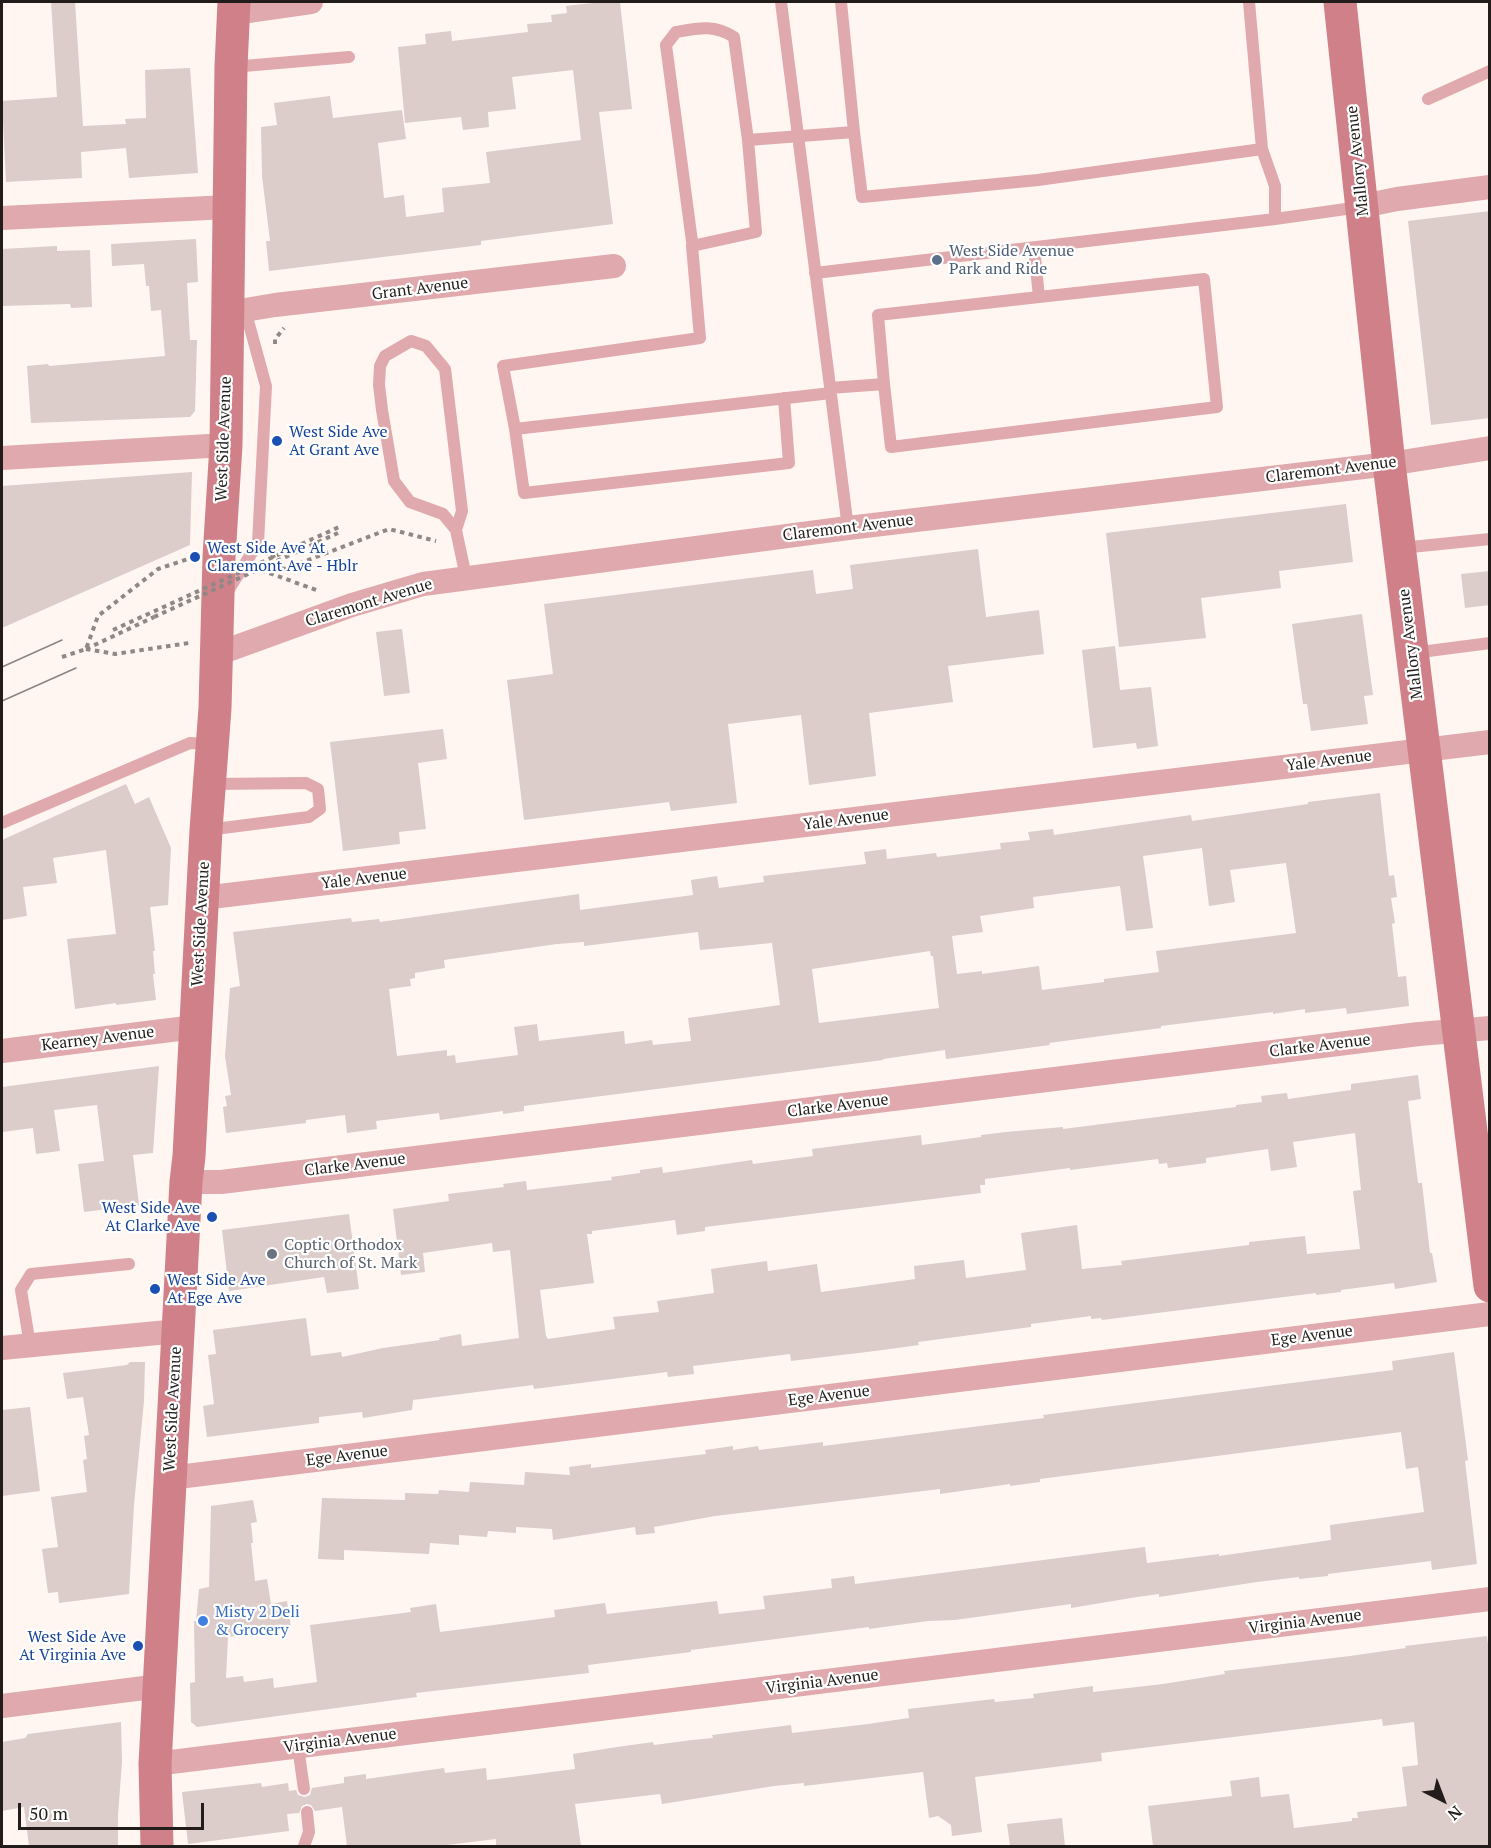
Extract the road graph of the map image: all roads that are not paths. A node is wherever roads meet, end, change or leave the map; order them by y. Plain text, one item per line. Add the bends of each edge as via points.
1 (311, 2) edge
2 (781, 2) edge
3 (841, 2) edge
4 (1249, 2) edge
5 (1340, 2) edge
6 (234, 7) edge
7 (349, 57) dead end
8 (231, 67) junction
9 (1490, 71) edge
10 (1428, 99) dead end
11 (854, 132) junction
12 (798, 135) junction
13 (748, 140) junction
14 (1262, 149) junction
15 (1490, 187) edge
16 (1362, 206) junction
17 (229, 207) junction
18 (2, 218) edge
19 (1275, 219) junction
20 (1034, 248) junction
21 (693, 249) junction
22 (614, 266) dead end
23 (815, 273) junction
24 (1038, 297) junction
25 (236, 312) junction
26 (884, 384) junction
27 (830, 391) junction
28 (784, 398) junction
29 (515, 429) junction
30 (226, 445) junction
31 (1490, 448) edge
32 (2, 458) edge
33 (1389, 464) junction
34 (848, 528) junction
35 (456, 530) junction
36 (1490, 539) edge
37 (1399, 548) junction
38 (466, 577) junction
39 (218, 608) junction
40 (1490, 643) edge
41 (203, 649) junction
42 (1412, 654) junction
43 (1490, 742) edge
44 (211, 744) junction
45 (1424, 749) junction
46 (209, 784) junction
47 (2, 823) edge
48 (206, 830) junction
49 (203, 898) junction
50 (195, 1027) junction
51 (1474, 1029) edge
52 (2, 1051) edge
53 (186, 1182) junction
54 (129, 1264) dead end
55 (1490, 1286) edge
56 (1490, 1314) edge
57 (178, 1331) junction
58 (30, 1345) junction
59 (2, 1348) edge
60 (170, 1478) junction
61 (1490, 1599) edge
62 (160, 1686) junction
63 (2, 1706) edge
64 (297, 1747) junction
65 (155, 1764) junction
66 (304, 1789) dead end
67 (307, 1812) dead end
68 (157, 1846) edge
69 (304, 1846) edge

1 - 6 street
2 - 12 lane
3 - 11 lane
4 - 14 lane
5 - 16 main road, Mallory Avenue
6 - 8 main road, West Side Avenue
7 - 8 lane
8 - 17 main road, West Side Avenue
9 - 10 lane
11 - 12 lane
11 - 14 lane via 862,197 1038,180
12 - 13 lane
12 - 23 lane
13 - 21 lane via 756,232 692,246
13 - 21 lane via 734,37 723,29 676,32 666,45
14 - 19 lane via 1275,186
15 - 16 street
16 - 19 lane
16 - 33 main road, Mallory Avenue
17 - 18 street
17 - 25 main road, West Side Avenue via 228,245
19 - 20 lane
20 - 23 lane
20 - 24 lane
21 - 29 lane via 700,338 503,366
22 - 25 street, Grant Avenue
23 - 27 lane
24 - 26 lane via 878,315
24 - 26 lane via 1204,279 1217,407 891,447
25 - 30 main road, West Side Avenue
25 - 39 lane via 266,386 258,543
26 - 27 lane
27 - 28 lane
27 - 34 lane
28 - 29 lane
28 - 29 lane via 789,463 525,493
30 - 32 street
30 - 39 main road, West Side Avenue
31 - 33 street, Claremont Avenue
33 - 34 street, Claremont Avenue
33 - 37 main road, Mallory Avenue
34 - 38 street, Claremont Avenue
35 - 35 lane via 462,511 445,369 426,346 411,341 385,356 380,366 381,403 394,481 410,502 443,514
35 - 38 lane
36 - 37 lane
37 - 42 main road, Mallory Avenue
38 - 41 street, Claremont Avenue via 423,584
39 - 41 main road, West Side Avenue
40 - 42 lane
41 - 44 main road, West Side Avenue via 215,708
42 - 45 main road, Mallory Avenue
43 - 45 street, Yale Avenue
44 - 46 main road, West Side Avenue
44 - 47 lane via 190,743
45 - 49 street, Yale Avenue
45 - 51 main road, Mallory Avenue
46 - 48 main road, West Side Avenue
46 - 48 lane via 306,783 318,789 320,809 309,817
48 - 49 main road, West Side Avenue
49 - 50 main road, West Side Avenue
50 - 52 street, Kearney Avenue
50 - 53 main road, West Side Avenue
51 - 53 street, Clarke Avenue via 221,1182
51 - 55 main road, Mallory Avenue
53 - 57 main road, West Side Avenue
54 - 58 lane via 31,1274 21,1290
56 - 60 street, Ege Avenue
57 - 58 street
57 - 60 main road, West Side Avenue
58 - 59 street
60 - 62 main road, West Side Avenue
61 - 64 street, Virginia Avenue
62 - 63 street
62 - 65 main road, West Side Avenue
64 - 65 street, Virginia Avenue
64 - 66 lane
65 - 68 main road, West Side Avenue
67 - 69 lane via 309,1832

